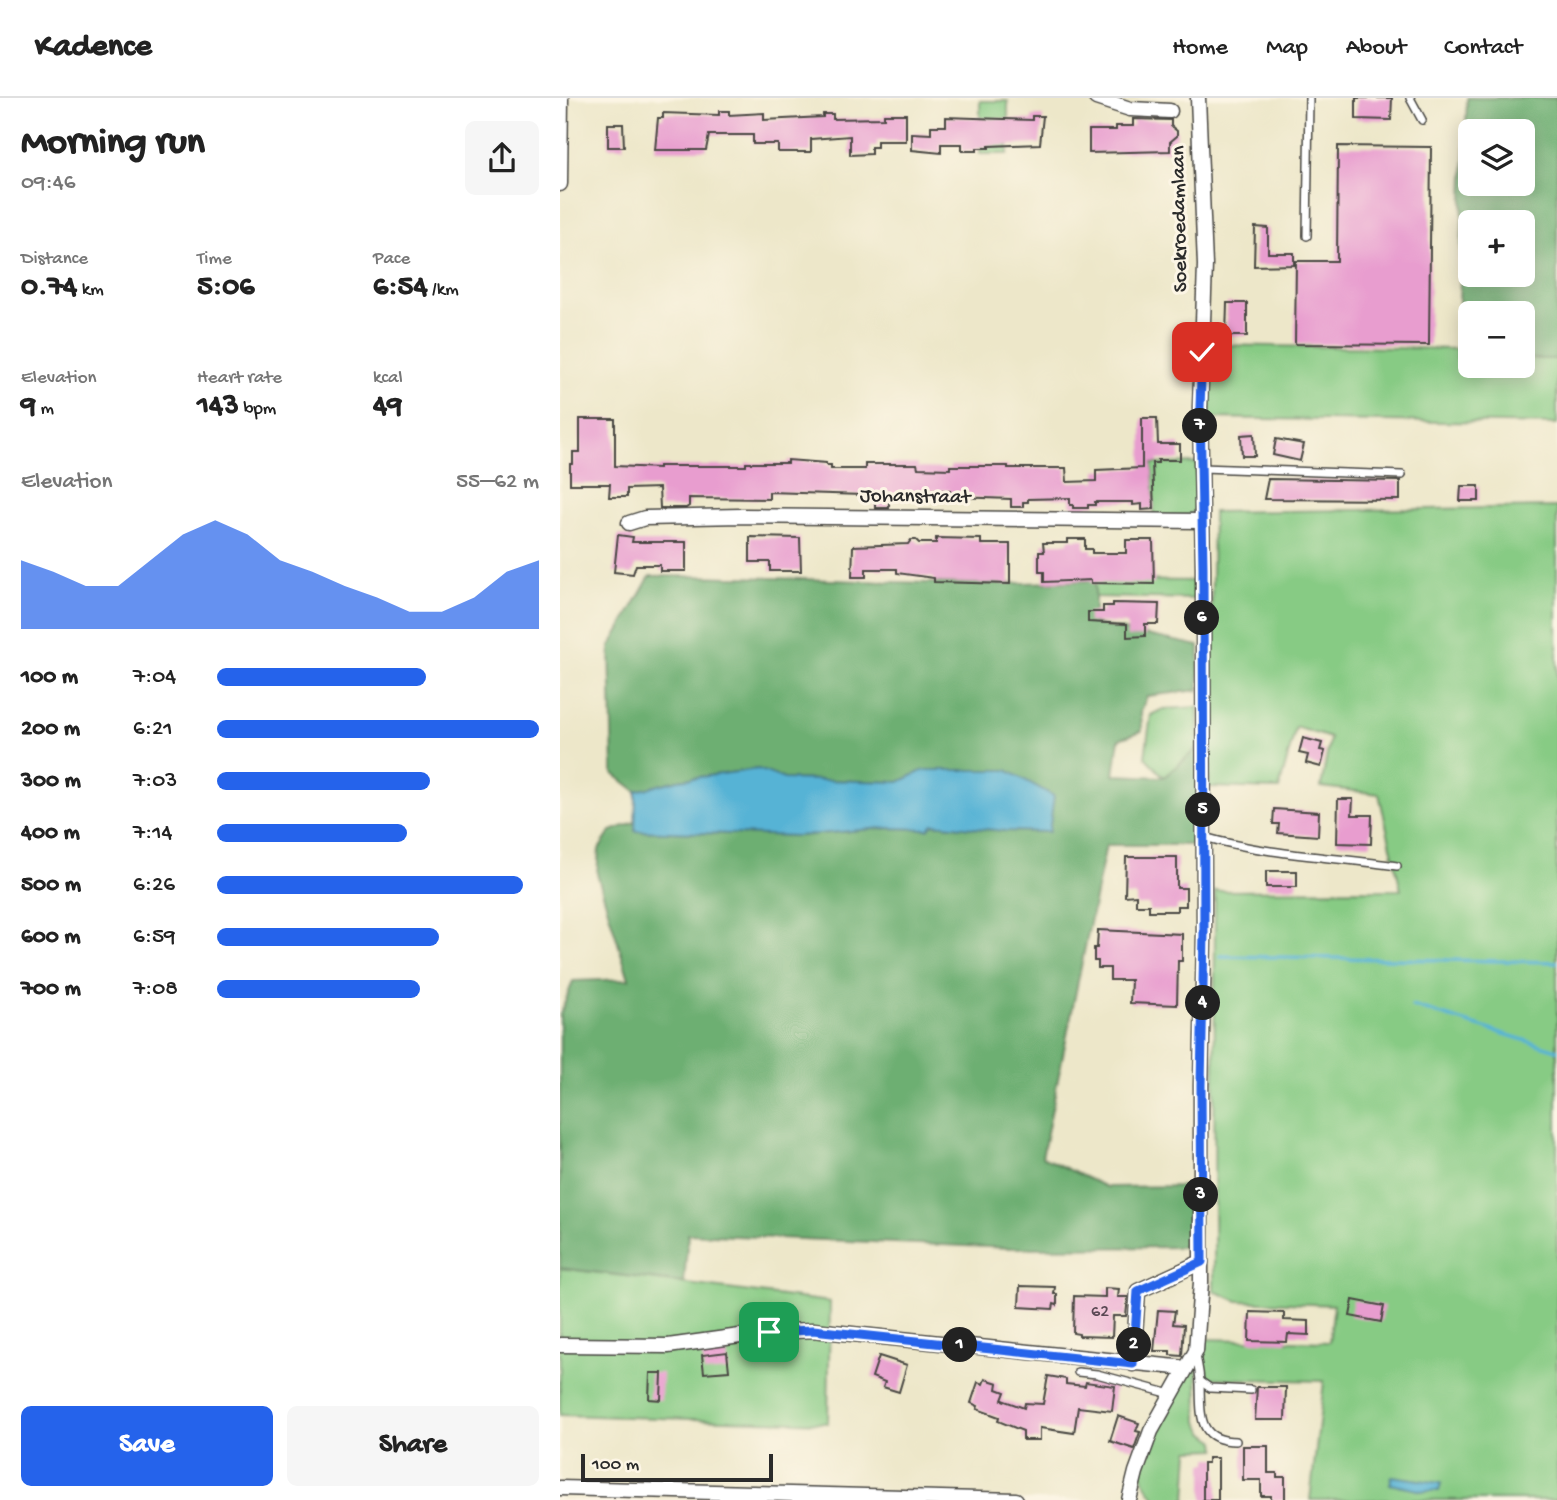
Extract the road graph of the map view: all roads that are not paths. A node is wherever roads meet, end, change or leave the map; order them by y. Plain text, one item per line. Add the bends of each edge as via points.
1 (561, 98) edge
2 (1096, 98) edge
3 (1198, 98) edge
4 (1309, 98) edge
5 (1410, 98) edge
6 (1170, 111) dead end
7 (1422, 120) dead end
8 (560, 184) edge
9 (1307, 236) dead end
10 (1201, 468) junction
11 (1402, 475) dead end
12 (1201, 521) junction
13 (629, 523) dead end
14 (1203, 837) junction
15 (1397, 866) dead end
16 (1202, 1262) junction
17 (560, 1345) edge
18 (1196, 1351) junction
19 (1133, 1364) junction
20 (1186, 1368) junction
21 (1077, 1373) dead end
22 (1200, 1381) junction
23 (1251, 1390) dead end
24 (1171, 1394) junction
25 (1236, 1441) dead end
26 (560, 1489) edge
27 (1016, 1500) edge
28 (1129, 1500) edge

1 - 8 street
2 - 6 street via 1130,109
3 - 10 street, Soekroedamlaan via 1205,265
4 - 9 lane
5 - 7 lane
10 - 11 lane
10 - 12 street, Soekroedamlaan
12 - 13 street, Johanstraat via 741,516 645,518
12 - 14 street, Soekroedamlaan
14 - 15 lane via 1258,851
14 - 16 street, Soekroedamlaan
16 - 18 street, Soekroedamlaan
16 - 19 street via 1138,1291
17 - 19 street via 668,1346 813,1330
18 - 20 street, Soekroedamlaan
18 - 22 lane
19 - 20 street
20 - 24 street, Soekroedamlaan
21 - 24 lane
22 - 23 lane via 1210,1388
22 - 25 lane via 1204,1426 1224,1441
24 - 28 street, Soekroedamlaan via 1151,1431
26 - 27 street

